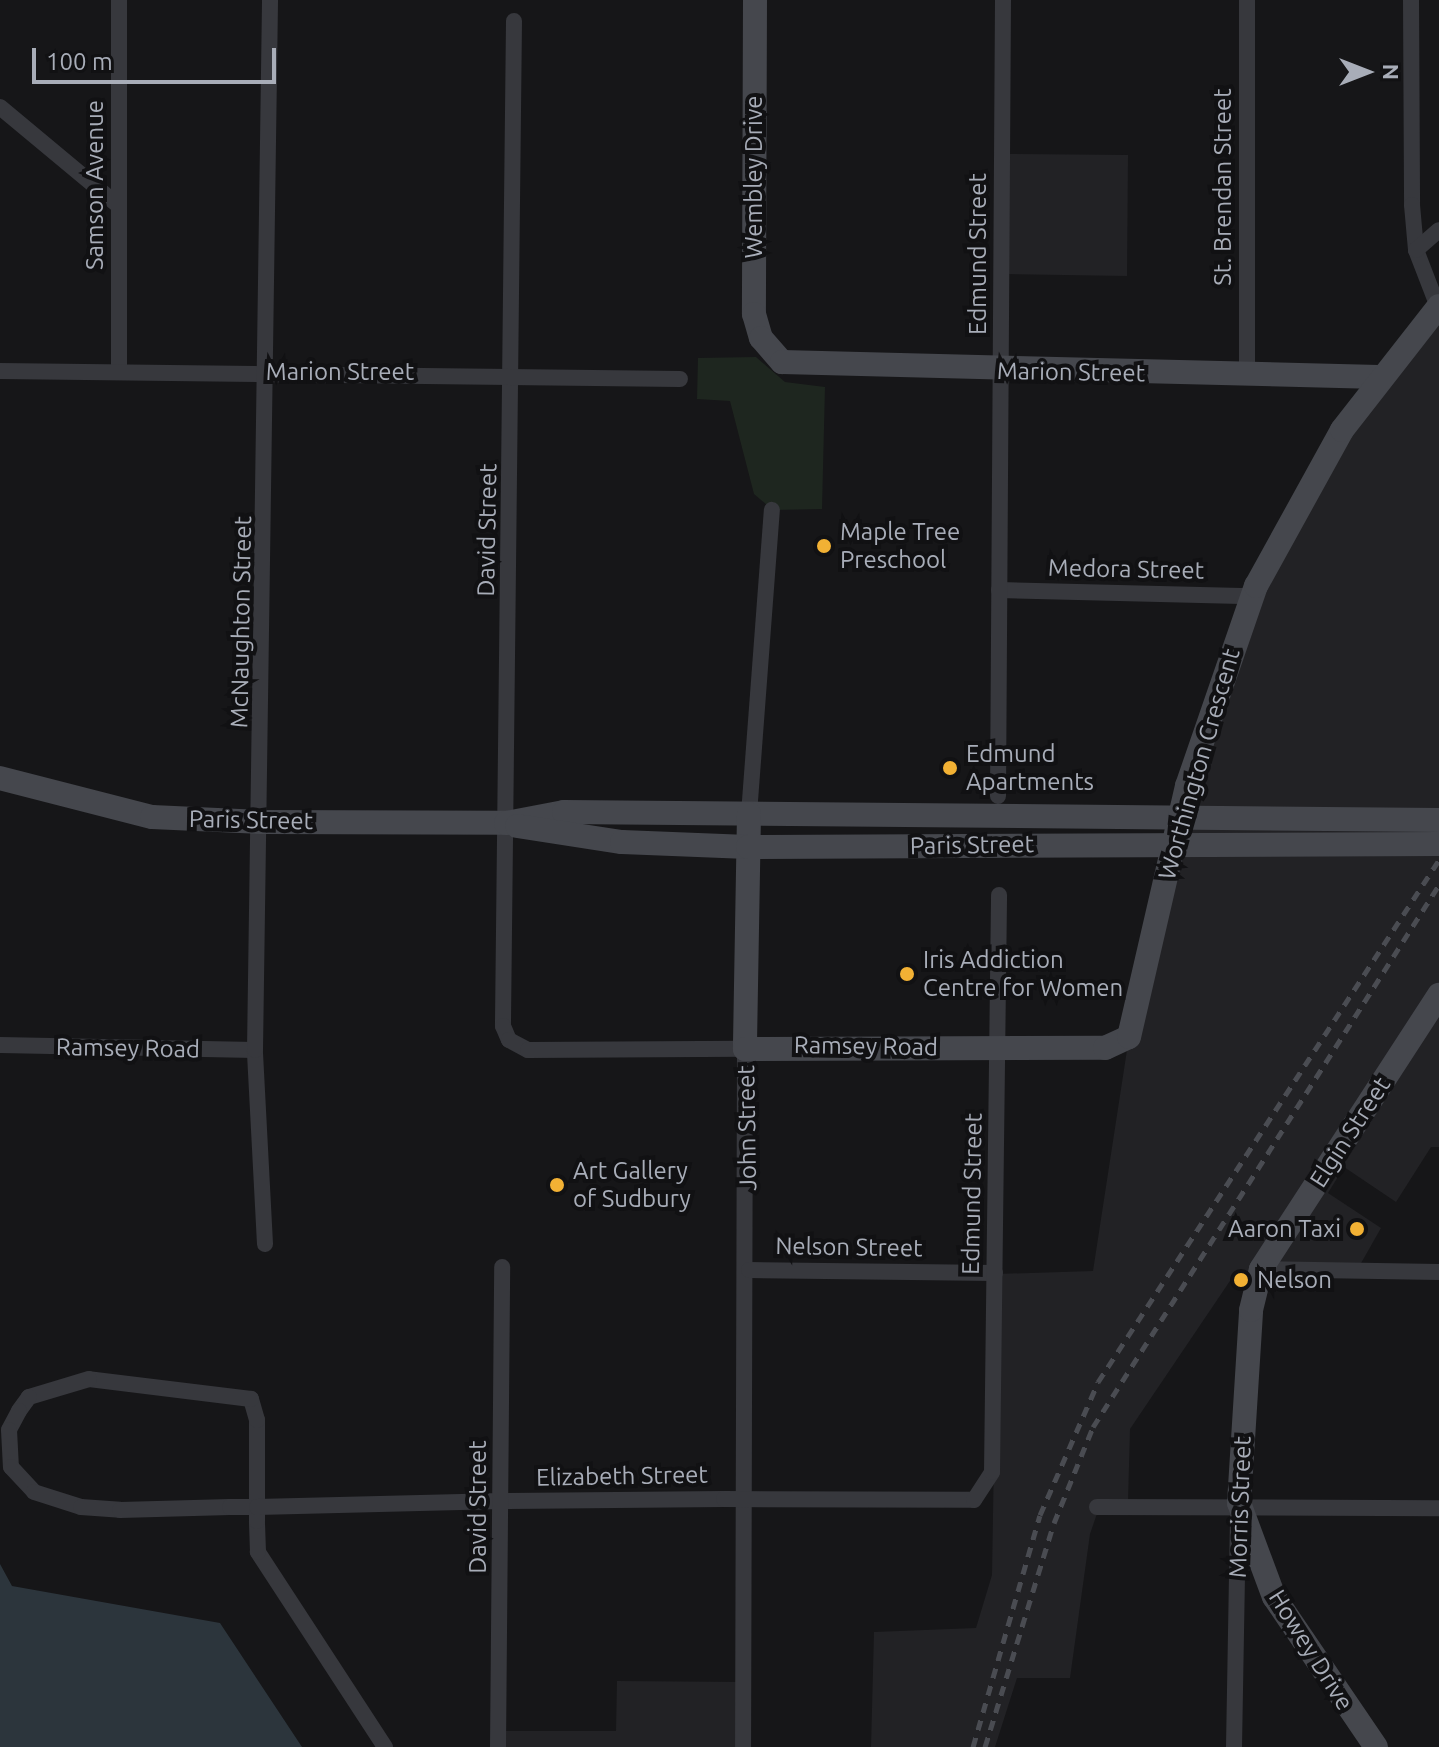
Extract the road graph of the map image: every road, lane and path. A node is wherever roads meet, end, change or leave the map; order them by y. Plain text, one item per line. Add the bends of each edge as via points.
1 (119, 0) edge
2 (270, 0) edge
3 (755, 0) edge
4 (1003, 0) edge
5 (1247, 0) edge
6 (1411, 0) edge
7 (514, 21) dead end
8 (0, 107) edge
9 (119, 206) junction
10 (1439, 230) edge
11 (1416, 250) junction
12 (1438, 306) edge
13 (769, 350) joint
14 (119, 370) junction
15 (0, 371) edge
16 (1002, 371) junction
17 (267, 372) junction
18 (514, 372) junction
19 (1247, 374) junction
20 (1379, 377) junction
21 (680, 379) dead end
22 (772, 510) dead end
23 (999, 590) junction
24 (1252, 596) junction
25 (0, 778) edge
26 (998, 796) dead end
27 (749, 814) junction
28 (1439, 820) edge
29 (262, 822) junction
30 (506, 823) junction
31 (1439, 844) edge
32 (748, 847) junction
33 (999, 895) dead end
34 (1436, 1006) edge
35 (1129, 1037) joint
36 (509, 1040) joint
37 (0, 1045) edge
38 (998, 1047) junction
39 (745, 1049) junction
40 (255, 1050) junction
41 (265, 1244) dead end
42 (502, 1267) dead end
43 (1261, 1269) junction
44 (749, 1270) junction
45 (1439, 1272) edge
46 (995, 1273) junction
47 (983, 1492) joint
48 (747, 1499) junction
49 (502, 1501) junction
50 (1239, 1503) junction
51 (257, 1507) junction
52 (1097, 1507) dead end
53 (1439, 1508) edge
54 (385, 1747) edge
55 (498, 1747) edge
56 (743, 1747) edge
57 (1234, 1747) edge
58 (1376, 1747) edge

1 - 9 street, Samson Avenue
2 - 17 street, McNaughton Street
3 - 13 street, Wembley Drive via 754,314
4 - 16 street, Edmund Street
5 - 19 street, St. Brendan Street
6 - 11 street
7 - 18 street, David Street
8 - 9 street
9 - 14 street, Samson Avenue
10 - 11 street
11 - 12 street
12 - 20 street, Worthington Crescent
13 - 16 street, Marion Street via 797,366
14 - 15 street, Marion Street
14 - 17 street, Marion Street
16 - 19 street, Marion Street
16 - 23 street, Edmund Street
17 - 18 street, Marion Street
17 - 29 street, McNaughton Street
18 - 21 street, Marion Street
18 - 30 street, David Street
19 - 20 street, Marion Street
20 - 24 street, Worthington Crescent via 1297,502
22 - 27 street, John Street
23 - 24 street, Medora Street
23 - 26 street, Edmund Street
24 - 35 street, Worthington Crescent via 1187,786
25 - 29 street, Paris Street via 152,817
27 - 28 street, Paris Street
27 - 30 street, Paris Street via 564,812
27 - 32 street, John Street
29 - 30 street, Paris Street
29 - 40 street, McNaughton Street
30 - 32 street, Paris Street via 622,842
30 - 36 street, David Street
31 - 32 street, Paris Street
32 - 39 street, John Street
33 - 38 street, Edmund Street
34 - 43 street, Elgin Street
35 - 38 street, Ramsey Road via 1105,1048
36 - 39 street, Ramsey Road via 528,1050
37 - 40 street, Ramsey Road
38 - 39 street, Ramsey Road
38 - 46 street, Edmund Street
39 - 44 street, John Street
40 - 41 street, McNaughton Street
42 - 49 street, David Street
43 - 45 street
43 - 50 street, Morris Street
44 - 46 street, Nelson Street
44 - 48 street, John Street
46 - 47 street, Edmund Street via 992,1472
47 - 48 street, Elizabeth Street via 964,1503
48 - 49 street, Elizabeth Street
48 - 56 street, John Street
49 - 51 street, Elizabeth Street
49 - 55 street, David Street
50 - 52 street
50 - 53 street
50 - 57 street, Morris Street
50 - 58 street, Howey Drive via 1274,1597
51 - 51 street, Elizabeth Street via 256,1409 241,1394 68,1381 29,1397 9,1430 11,1467 34,1492 81,1507
51 - 54 street via 258,1552 272,1584

